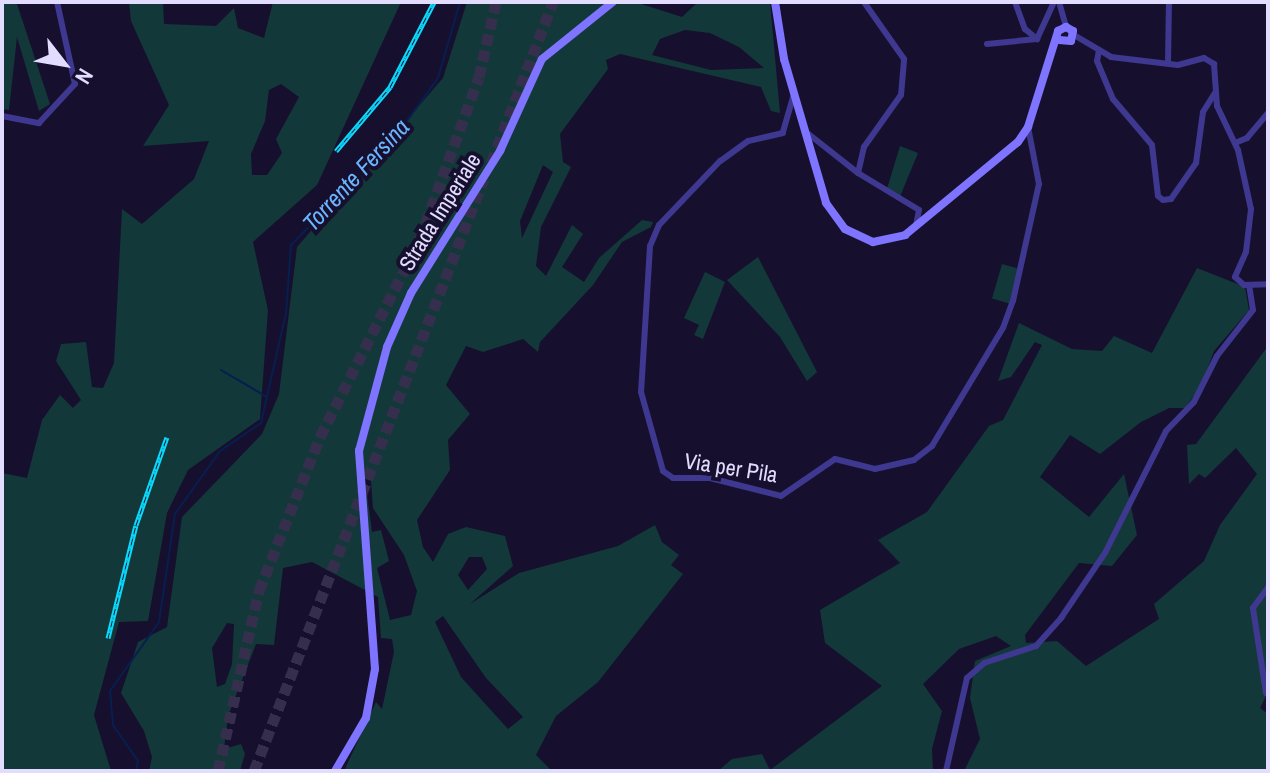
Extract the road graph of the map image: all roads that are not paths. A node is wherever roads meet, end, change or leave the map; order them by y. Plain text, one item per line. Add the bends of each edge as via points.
1 (57, 2) edge
2 (613, 2) edge
3 (775, 2) edge
4 (864, 2) edge
5 (1015, 2) edge
6 (1056, 2) edge
7 (1169, 2) edge
8 (1066, 27) junction
9 (1074, 35) junction
10 (1037, 39) junction
11 (1059, 40) junction
12 (987, 44) dead end
13 (1099, 50) junction
14 (1168, 63) junction
15 (794, 93) junction
16 (1215, 93) junction
17 (1268, 113) edge
18 (2, 116) edge
19 (1028, 127) junction
20 (806, 132) junction
21 (1235, 143) junction
22 (858, 173) junction
23 (916, 227) junction
24 (1268, 284) edge
25 (1249, 285) junction
26 (1268, 587) edge
27 (1266, 693) dead end
28 (335, 771) edge
29 (946, 771) edge

1 - 18 street via 75,84 39,123
2 - 28 street, Strada Imperiale via 542,59 500,151 411,293 387,347 359,451 375,669 366,718
3 - 15 street
4 - 22 street via 904,59 905,78 892,112 864,147
5 - 10 street via 1025,29
6 - 8 street
6 - 10 street
7 - 14 street
8 - 9 street
8 - 11 street via 1058,31
9 - 11 street via 1068,43
9 - 13 street
10 - 12 street
11 - 19 street
13 - 14 street
13 - 16 street via 1097,61 1113,99 1152,145 1158,196 1163,200 1171,199 1196,163 1203,112
14 - 16 street via 1210,61 1216,72
15 - 19 street, Via per Pila via 783,133 748,141 720,161 659,225 650,246 641,392 663,471 673,478 710,478 781,496 835,459 875,469 914,460 932,446 1003,328 1013,301 1039,184
15 - 20 street
16 - 21 street
17 - 21 street via 1247,138
19 - 23 street via 1018,142
20 - 22 street
20 - 23 street via 826,203 845,229 882,242
21 - 25 street via 1252,216 1245,257 1235,277
22 - 23 street via 919,210
24 - 25 street
25 - 29 street via 1253,310 1225,343 1194,402 1153,452 1105,553 1045,636 1028,651 984,663 967,678
26 - 27 street via 1253,608

